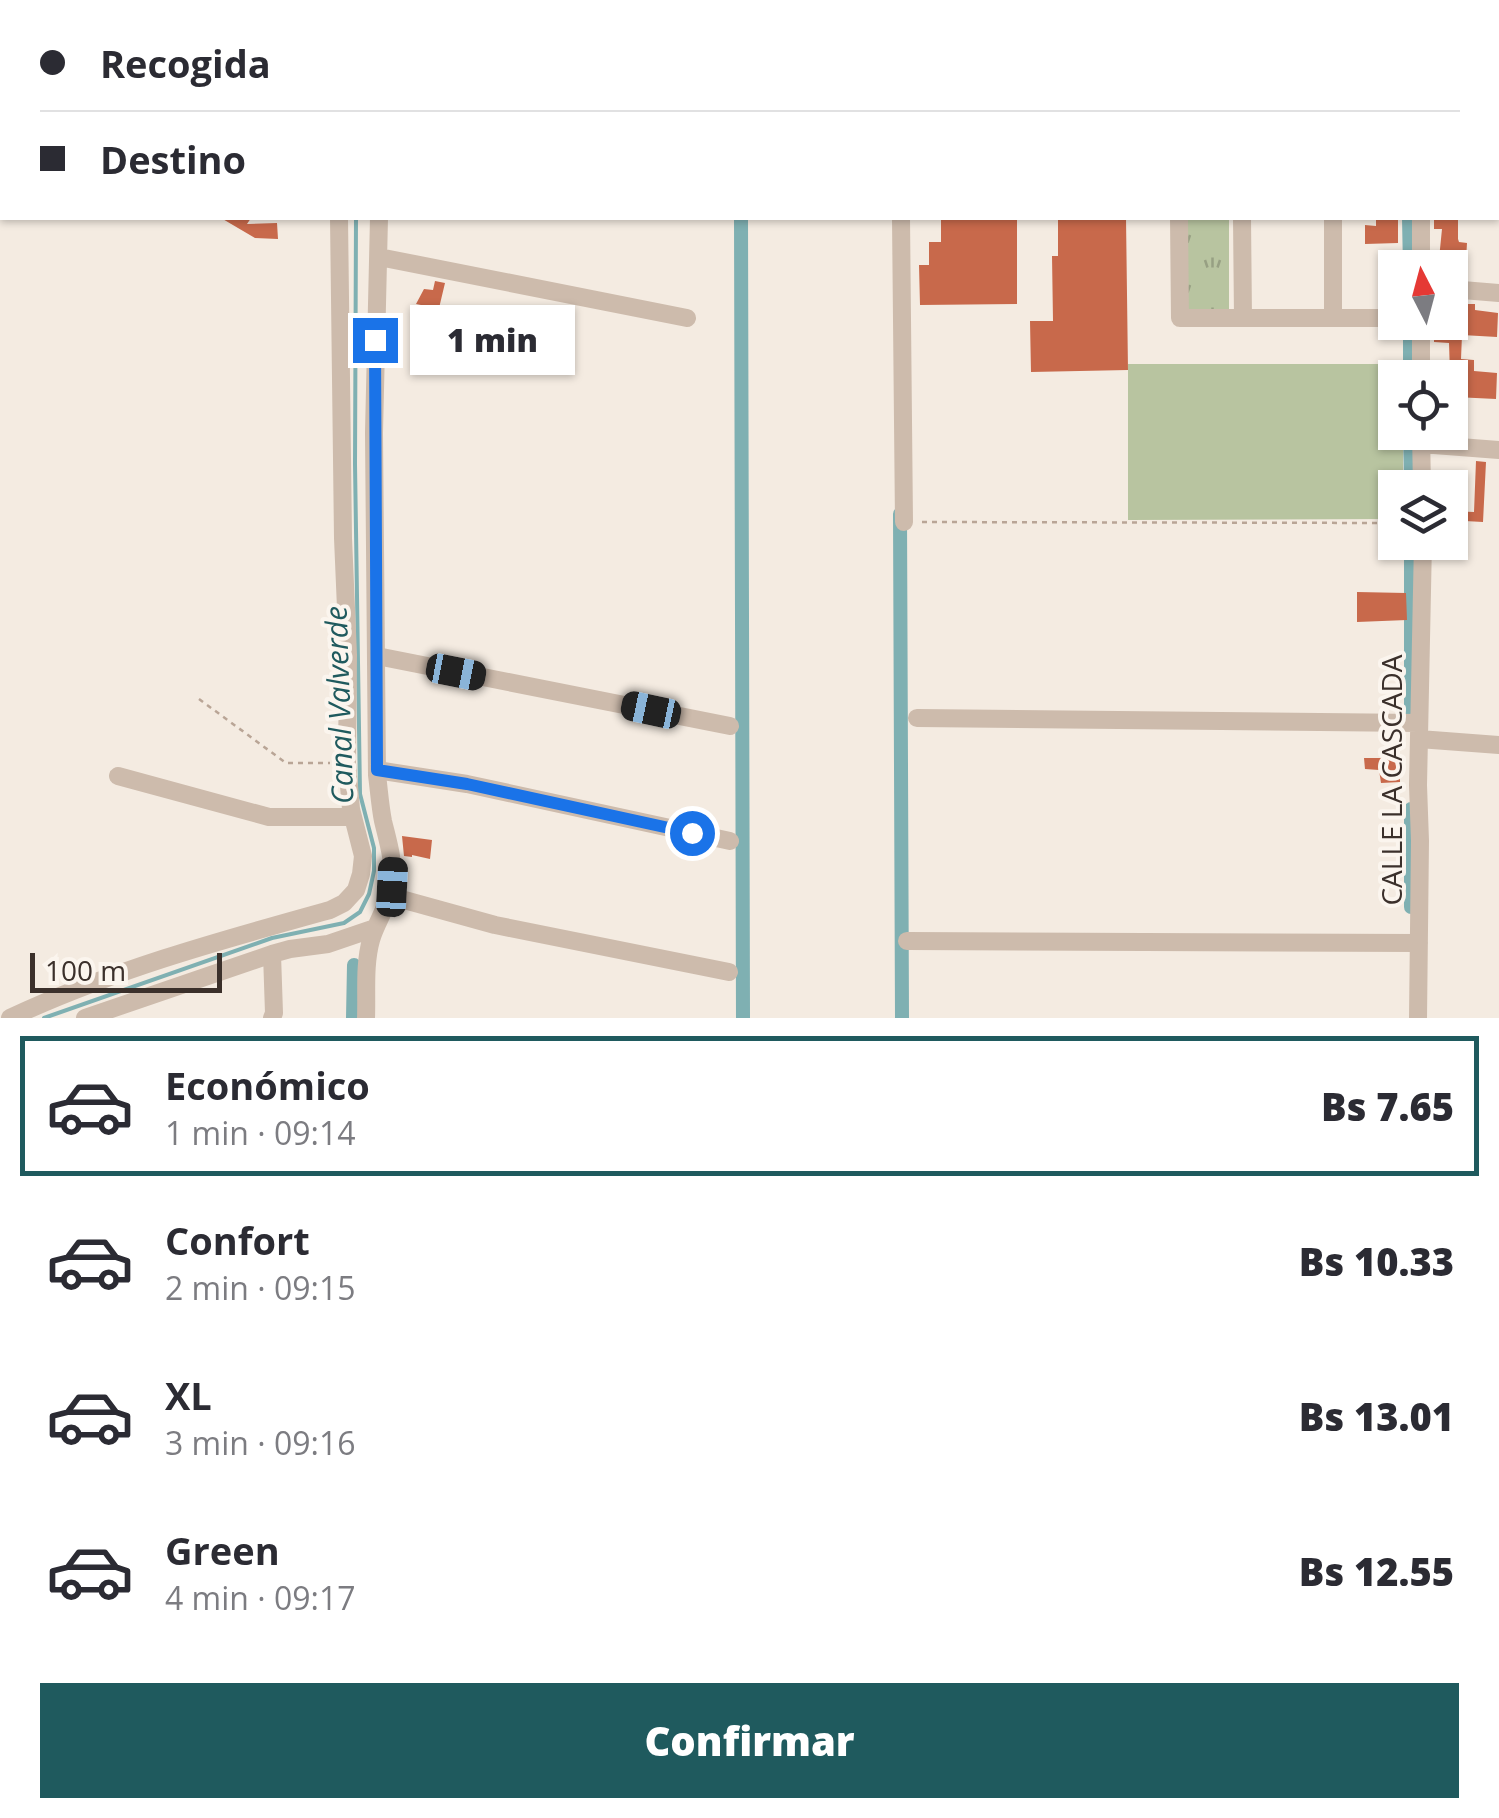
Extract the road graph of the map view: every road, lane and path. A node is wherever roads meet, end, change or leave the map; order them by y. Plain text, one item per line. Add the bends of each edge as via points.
1 (339, 220) edge
2 (379, 220) edge
3 (901, 220) edge
4 (1179, 220) edge
5 (1242, 220) edge
6 (1333, 220) edge
7 (1421, 220) edge
8 (1421, 250) edge
9 (378, 257) junction
10 (1468, 290) edge
11 (1499, 293) edge
12 (687, 318) dead end
13 (1243, 318) junction
14 (1333, 318) junction
15 (1378, 318) edge
16 (1468, 445) edge
17 (1499, 450) edge
18 (904, 522) joint
19 (1378, 523) edge
20 (1423, 560) edge
21 (377, 656) junction
22 (200, 699) dead end
23 (917, 718) dead end
24 (730, 726) dead end
25 (1419, 731) junction
26 (1499, 745) edge
27 (347, 763) junction
28 (377, 770) junction
29 (118, 776) dead end
30 (353, 817) junction
31 (730, 841) dead end
32 (390, 896) junction
33 (376, 928) junction
34 (907, 942) dead end
35 (1419, 943) junction
36 (272, 954) junction
37 (729, 972) dead end
38 (10, 1018) edge
39 (85, 1018) edge
40 (272, 1018) edge
41 (366, 1018) edge
42 (1418, 1018) edge

1 - 27 street
2 - 9 street
3 - 18 street
4 - 13 street via 1180,318
5 - 13 street
6 - 14 street
7 - 8 street
9 - 12 street
9 - 21 street
10 - 11 street
13 - 14 street
14 - 15 street
16 - 17 street
18 - 19 path
20 - 25 street, CALLE LA CASCADA
21 - 24 street
21 - 28 street
22 - 27 path via 286,763
23 - 25 street
25 - 26 street
25 - 35 street, CALLE LA CASCADA
27 - 30 street
28 - 31 street
28 - 32 street via 393,866
29 - 30 street via 269,818
30 - 38 street via 363,856 356,890 344,903 192,950
32 - 33 street
32 - 37 street via 496,925
33 - 36 street
33 - 41 street
34 - 35 street
35 - 42 street, CALLE LA CASCADA
36 - 39 street
36 - 40 street

